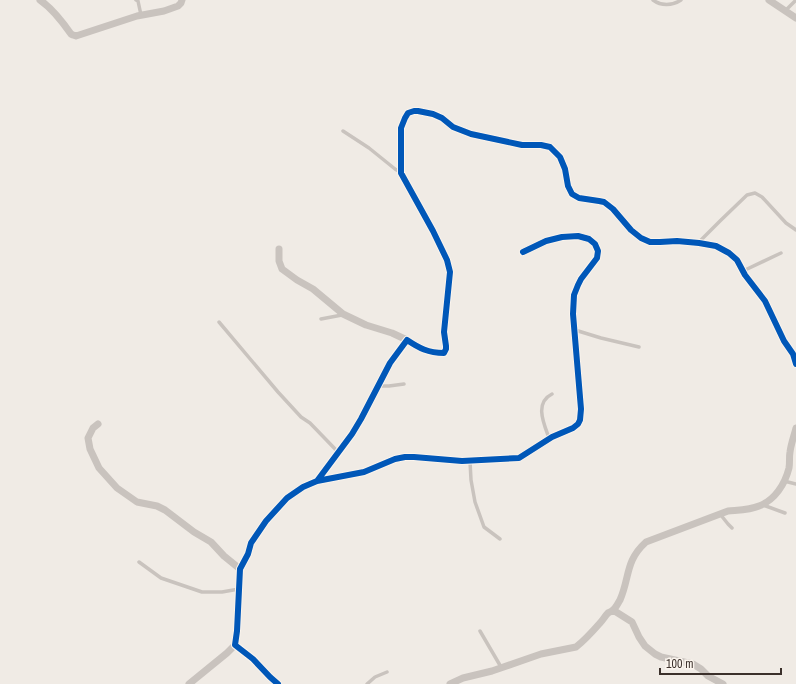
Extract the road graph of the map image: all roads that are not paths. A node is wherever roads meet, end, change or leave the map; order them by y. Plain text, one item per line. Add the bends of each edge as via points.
1 (40, 0) edge
2 (136, 0) edge
3 (182, 0) edge
4 (653, 0) edge
5 (681, 0) edge
6 (769, 0) edge
7 (796, 0) edge
8 (785, 11) junction
9 (141, 15) junction
10 (796, 18) edge
11 (343, 131) dead end
12 (401, 173) junction
13 (796, 230) edge
14 (699, 243) junction
15 (279, 249) dead end
16 (522, 252) dead end
17 (781, 253) dead end
18 (743, 271) junction
19 (343, 314) junction
20 (321, 319) dead end
21 (219, 322) dead end
22 (575, 330) junction
23 (407, 340) junction
24 (639, 346) dead end
25 (796, 364) edge
26 (404, 384) dead end
27 (378, 386) junction
28 (552, 394) dead end
29 (98, 424) dead end
30 (796, 428) edge
31 (550, 439) junction
32 (338, 452) junction
33 (470, 461) junction
34 (317, 481) junction
35 (784, 481) junction
36 (796, 484) edge
37 (762, 505) junction
38 (785, 513) dead end
39 (720, 514) junction
40 (732, 528) dead end
41 (500, 539) dead end
42 (139, 562) dead end
43 (240, 569) junction
44 (239, 589) junction
45 (613, 610) junction
46 (480, 631) dead end
47 (235, 645) junction
48 (500, 667) junction
49 (387, 672) dead end
50 (189, 684) edge
51 (278, 684) edge
52 (367, 684) edge
53 (450, 684) edge
54 (723, 684) edge

1 - 9 street via 49,6 76,36
2 - 9 lane
3 - 9 street via 178,6
4 - 5 lane via 664,6
6 - 8 street
7 - 8 lane
8 - 10 street
11 - 12 lane
12 - 14 street via 401,128 404,118 414,111 433,114 453,127 471,134 550,147 560,157 566,169 568,186 572,194 579,198 604,202 631,230 650,242
12 - 23 street via 433,231 450,272 444,353 424,350
13 - 14 lane via 755,193 747,195
14 - 18 street via 716,246 729,253 737,260
15 - 19 street via 282,269
16 - 22 street via 562,237 578,236 595,244 597,258 581,279 574,295
17 - 18 lane
18 - 25 street via 765,301
19 - 20 lane
19 - 23 street
21 - 32 lane via 278,392
22 - 24 lane
22 - 31 street via 580,420 573,428
23 - 27 street via 390,363
26 - 27 lane
27 - 32 street via 352,434
28 - 31 lane via 542,405 544,423
29 - 43 street via 88,438 90,449 99,468 117,488 137,502 165,510 211,542
30 - 35 street
31 - 33 street via 519,458
32 - 34 street
33 - 34 street via 405,457 364,472
33 - 41 lane via 475,502 484,527
34 - 43 street via 287,498 266,521
35 - 36 lane
35 - 37 street via 774,497
37 - 38 lane
37 - 39 street
39 - 40 lane
39 - 45 street via 646,542 634,556 619,601
42 - 44 lane via 161,578 202,592
43 - 44 street
44 - 47 street
45 - 48 street via 586,640 576,646
45 - 54 street via 632,622 638,637 655,654 693,664
46 - 48 lane
47 - 50 street
47 - 51 street
48 - 53 street
49 - 52 lane

